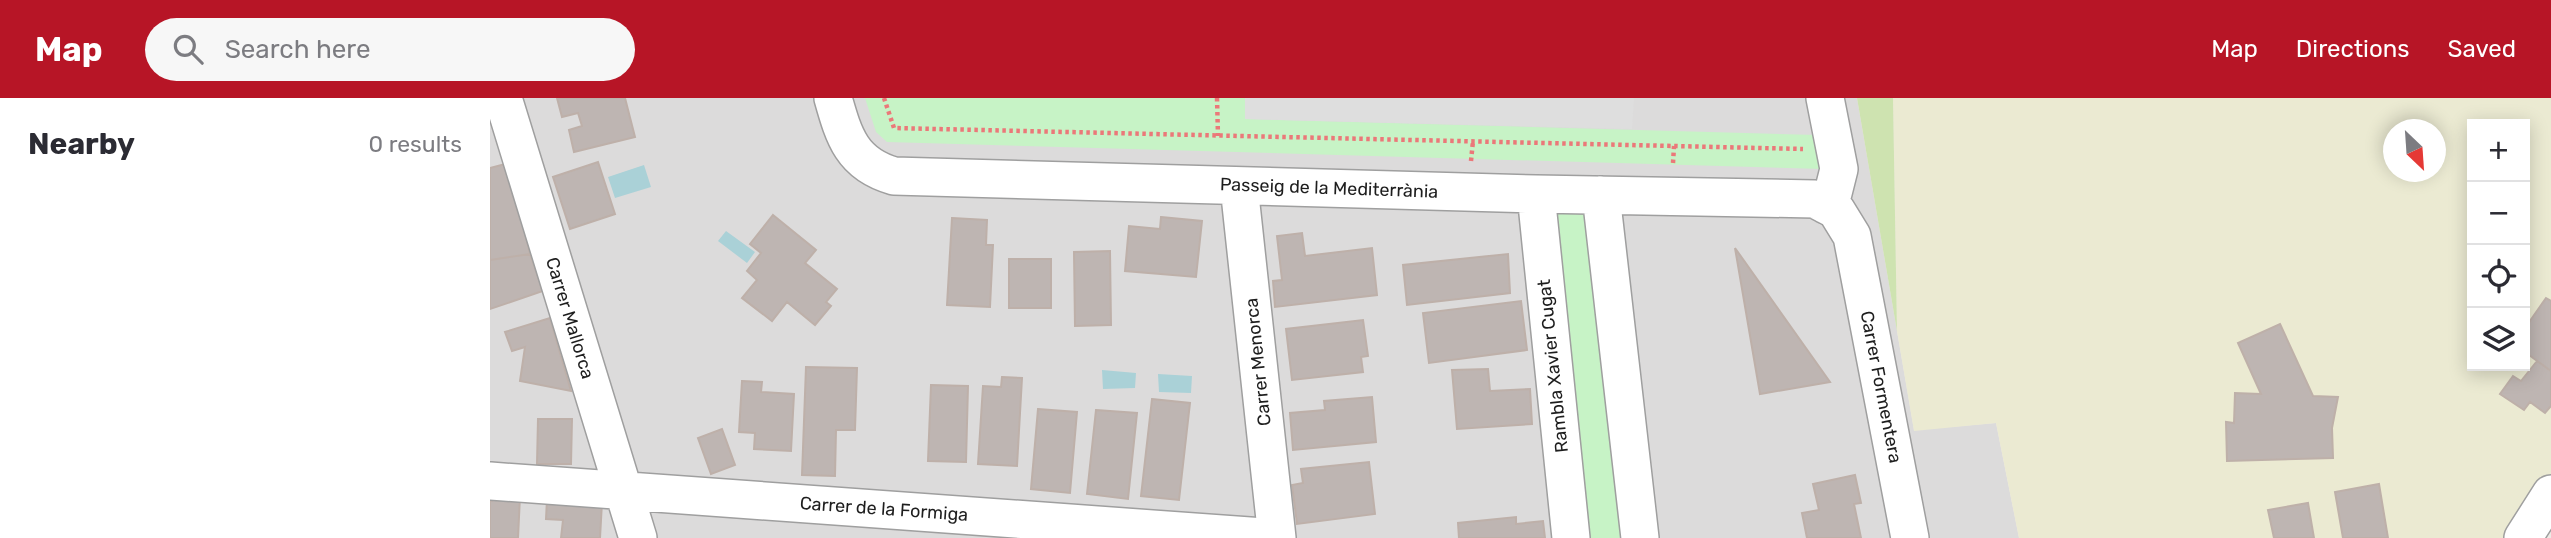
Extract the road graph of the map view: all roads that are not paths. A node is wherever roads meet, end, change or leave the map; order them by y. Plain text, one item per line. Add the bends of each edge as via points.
1 (503, 98) edge
2 (833, 98) edge
3 (1825, 98) edge
4 (1239, 186) junction
5 (1536, 194) junction
6 (1601, 195) junction
7 (1826, 205) junction
8 (490, 481) edge
9 (622, 490) junction
10 (2551, 494) edge
11 (638, 538) edge
12 (1277, 538) edge
13 (1571, 538) edge
14 (1640, 538) edge
15 (1910, 538) edge
16 (2523, 538) edge

1 - 9 street, Carrer Mallorca
2 - 4 street, Passeig de la Mediterrània via 852,149 876,171 894,176
3 - 7 street via 1839,169
4 - 5 street, Passeig de la Mediterrània
4 - 12 street, Carrer Menorca
5 - 6 street, Passeig de la Mediterrània
5 - 13 street, Rambla Xavier Cugat
6 - 7 street, Passeig de la Mediterrània via 1815,199
6 - 14 street
7 - 15 street, Carrer Formentera via 1836,210 1853,236
8 - 9 street, Carrer de la Formiga
9 - 11 street, Carrer Mallorca
9 - 12 street, Carrer de la Formiga
10 - 16 street

